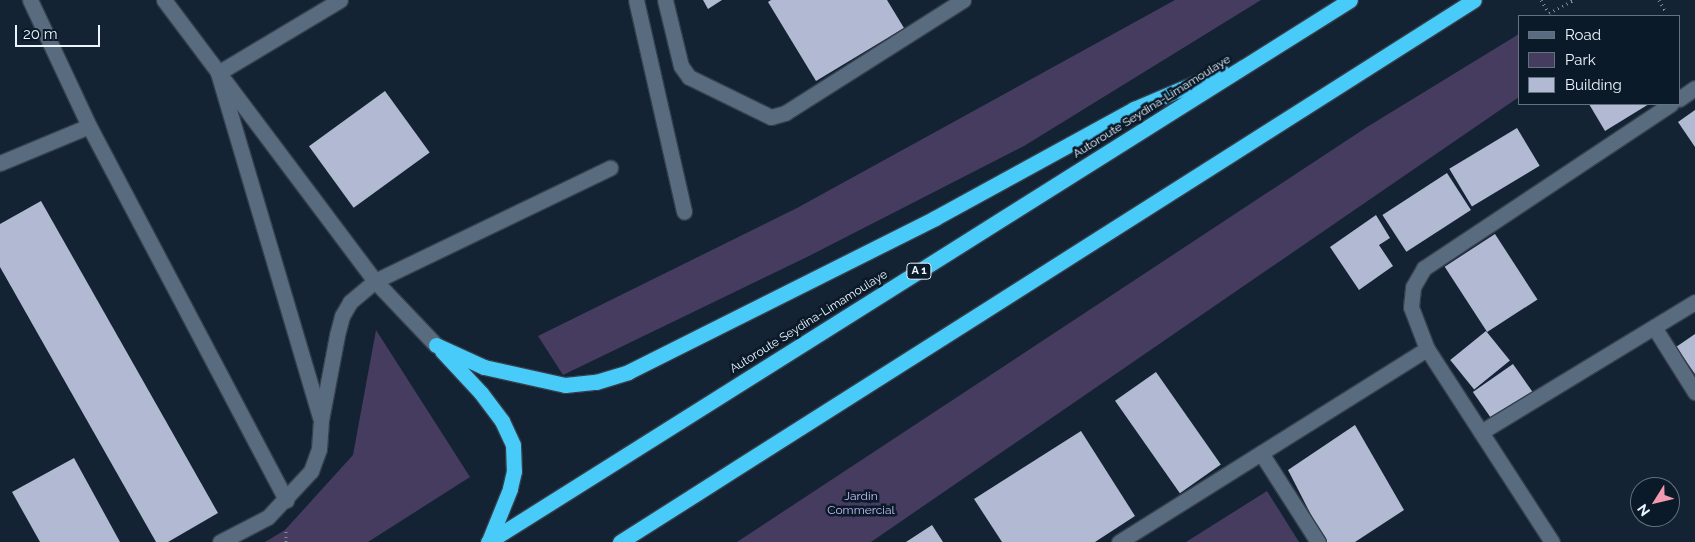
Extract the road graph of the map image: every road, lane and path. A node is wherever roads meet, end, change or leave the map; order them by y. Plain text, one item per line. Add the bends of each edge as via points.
1 (30, 0) edge
2 (164, 0) edge
3 (340, 0) edge
4 (636, 0) edge
5 (665, 0) edge
6 (963, 0) edge
7 (1350, 0) edge
8 (1474, 0) edge
9 (1541, 0) edge
10 (1573, 0) edge
11 (1659, 0) edge
12 (1666, 12) dead end
13 (1262, 55) junction
14 (218, 73) junction
15 (1695, 88) edge
16 (1680, 98) edge
17 (1669, 105) edge
18 (89, 126) junction
19 (0, 162) edge
20 (610, 168) dead end
21 (684, 212) dead end
22 (375, 282) junction
23 (1695, 302) edge
24 (1654, 327) junction
25 (436, 345) junction
26 (1427, 349) junction
27 (1695, 392) edge
28 (321, 420) junction
29 (1481, 432) junction
30 (1261, 453) junction
31 (286, 500) junction
32 (220, 542) edge
33 (489, 542) edge
34 (620, 542) edge
35 (1119, 542) edge
36 (1318, 542) edge
37 (1552, 542) edge

1 - 18 street
2 - 14 street
3 - 14 street
4 - 21 street
5 - 6 street via 681,66 689,77 771,117 785,114
7 - 13 highway, Autoroute Seydina-Limamoulaye / A 1
8 - 34 highway
9 - 10 path via 1549,13
11 - 12 path
13 - 25 highway via 1134,109 936,218 628,372 596,382 565,385 510,375
13 - 33 highway, Autoroute Seydina-Limamoulaye / A 1
14 - 22 street
14 - 28 street
15 - 16 street
17 - 26 street via 1424,268 1413,287 1411,307
18 - 19 street
18 - 31 street
20 - 22 street
22 - 25 street
22 - 28 street via 350,302 342,316
23 - 24 street
24 - 27 street
24 - 29 street
25 - 33 highway via 481,393 502,421 513,445 514,471 510,490
26 - 29 street
26 - 30 street
28 - 31 street via 319,449 311,471
29 - 37 street
30 - 35 street
30 - 36 street
31 - 32 street via 268,517

